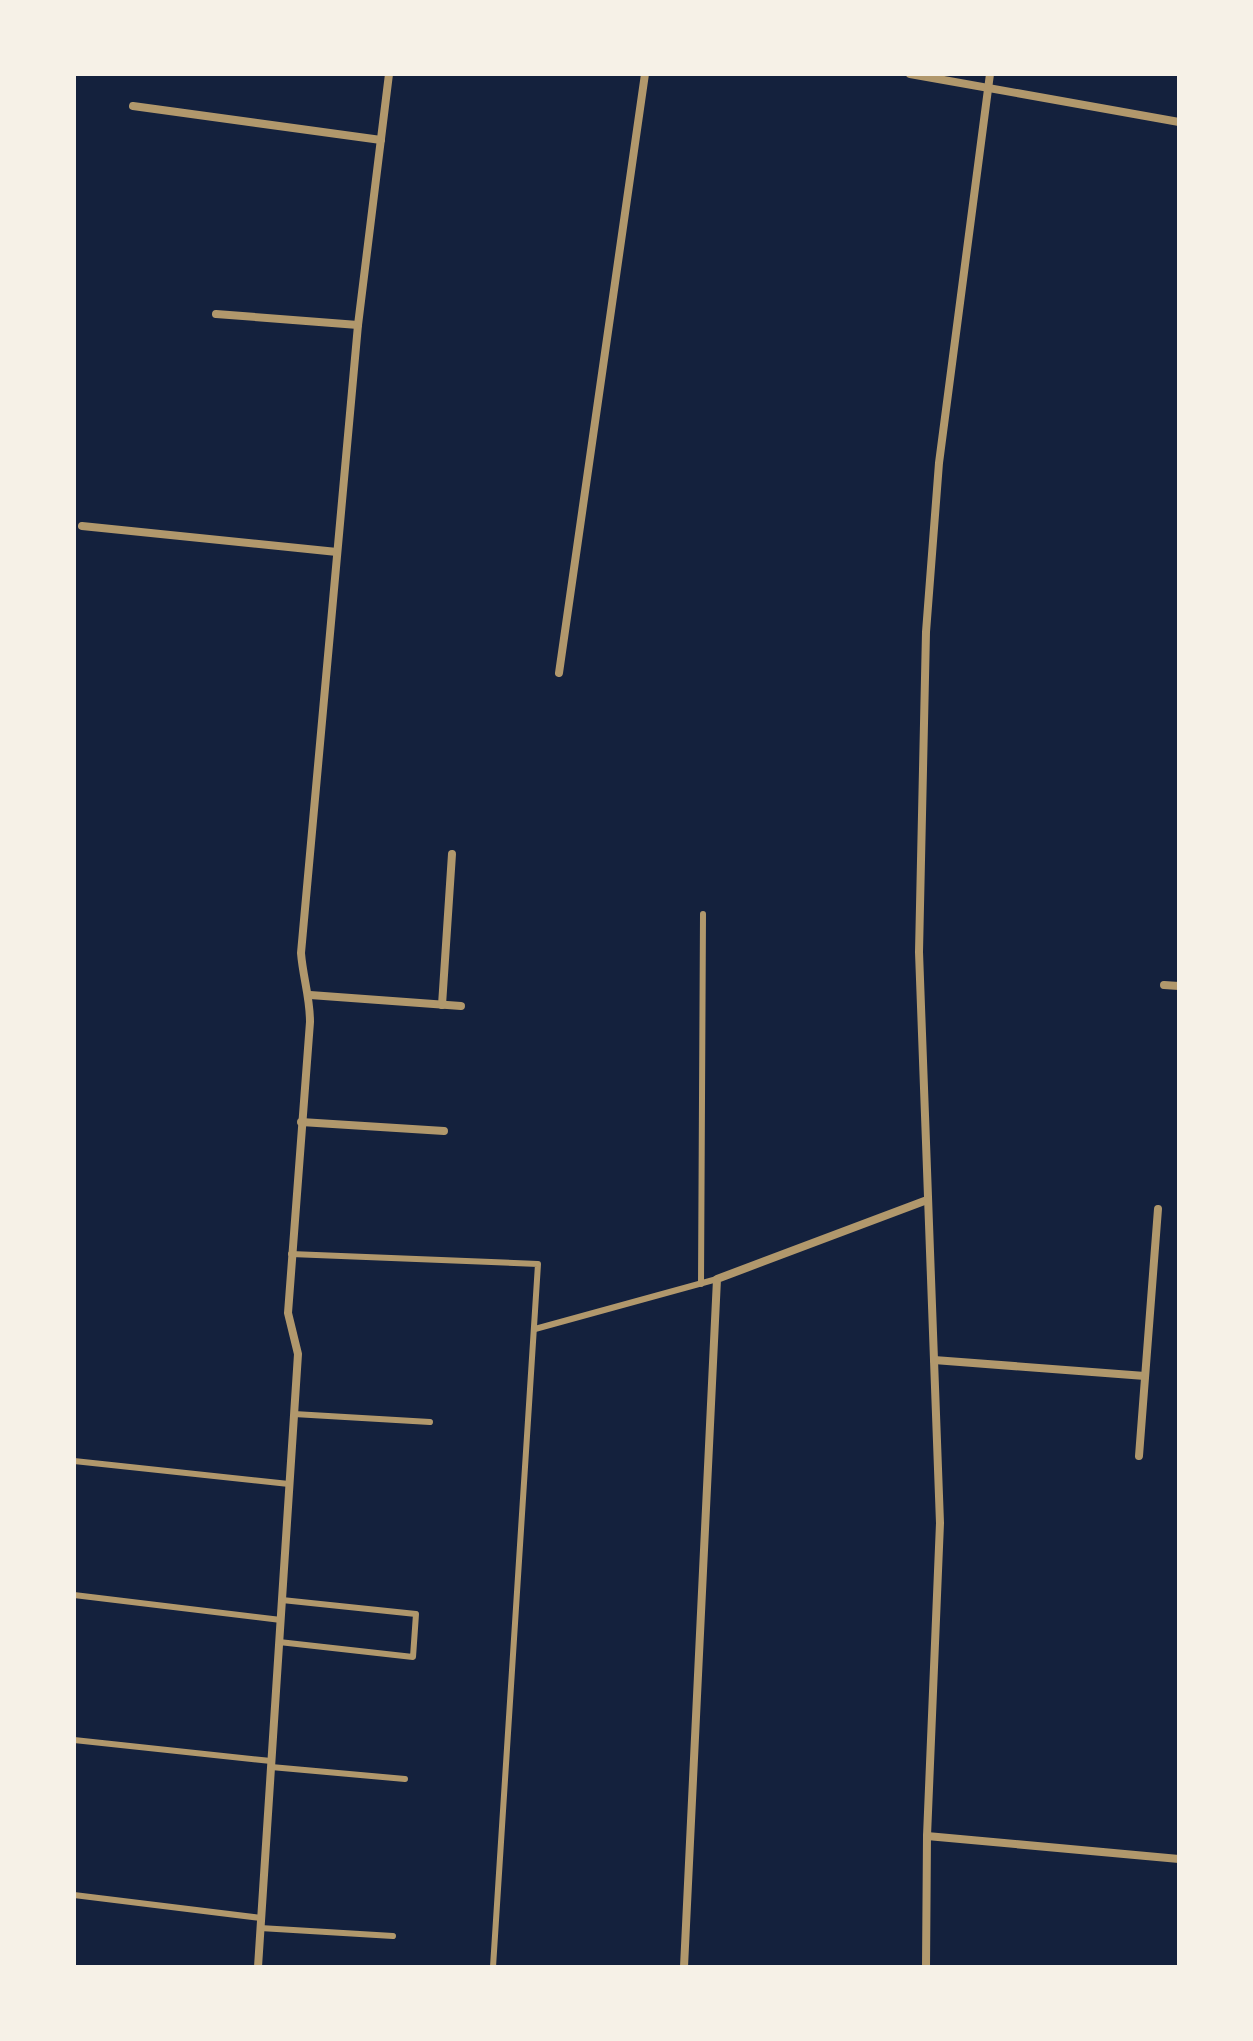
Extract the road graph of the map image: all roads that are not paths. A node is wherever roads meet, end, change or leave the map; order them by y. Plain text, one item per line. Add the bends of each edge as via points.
1 (389, 74) edge
2 (645, 74) edge
3 (910, 74) edge
4 (990, 74) edge
5 (987, 87) junction
6 (133, 106) dead end
7 (1179, 122) edge
8 (381, 140) junction
9 (216, 314) dead end
10 (358, 325) junction
11 (82, 526) dead end
12 (337, 552) junction
13 (559, 673) dead end
14 (452, 854) dead end
15 (703, 914) dead end
16 (1164, 985) dead end
17 (1179, 986) edge
18 (310, 995) junction
19 (442, 1005) junction
20 (461, 1006) dead end
21 (301, 1122) junction
22 (444, 1131) dead end
23 (927, 1200) junction
24 (1158, 1209) dead end
25 (291, 1254) junction
26 (717, 1279) junction
27 (701, 1284) junction
28 (535, 1329) junction
29 (934, 1360) junction
30 (1145, 1376) junction
31 (294, 1414) junction
32 (430, 1422) dead end
33 (1139, 1456) dead end
34 (74, 1461) edge
35 (289, 1484) junction
36 (74, 1595) edge
37 (282, 1600) junction
38 (281, 1620) junction
39 (279, 1642) junction
40 (74, 1740) edge
41 (271, 1764) junction
42 (405, 1779) dead end
43 (927, 1836) junction
44 (1179, 1859) edge
45 (74, 1895) edge
46 (261, 1918) junction
47 (260, 1928) junction
48 (393, 1936) dead end
49 (258, 1967) edge
50 (493, 1967) edge
51 (684, 1967) edge
52 (926, 1967) edge

1 - 8 street
2 - 13 street
3 - 5 street
4 - 5 street
5 - 7 street
5 - 23 street via 939,463 926,632 919,952
6 - 8 street
8 - 10 street
9 - 10 street
10 - 12 street
11 - 12 street
12 - 18 street via 301,953
14 - 19 street
15 - 27 lane
16 - 17 street
18 - 19 street
18 - 21 street
19 - 20 street
21 - 22 street
21 - 25 street
23 - 26 street
23 - 29 street
24 - 30 street
25 - 28 lane via 538,1264
25 - 31 street via 288,1313 298,1354
26 - 27 lane
26 - 51 street
27 - 28 lane
28 - 50 lane
29 - 30 street
29 - 43 street via 940,1523
30 - 33 street
31 - 32 lane
31 - 35 street
34 - 35 lane
35 - 37 street
36 - 38 lane
37 - 38 street
37 - 39 lane via 416,1614 413,1657
38 - 39 street
39 - 41 street
40 - 41 lane
41 - 42 lane
41 - 46 street
43 - 44 street
43 - 52 street
45 - 46 lane
46 - 47 street
47 - 48 lane
47 - 49 street

